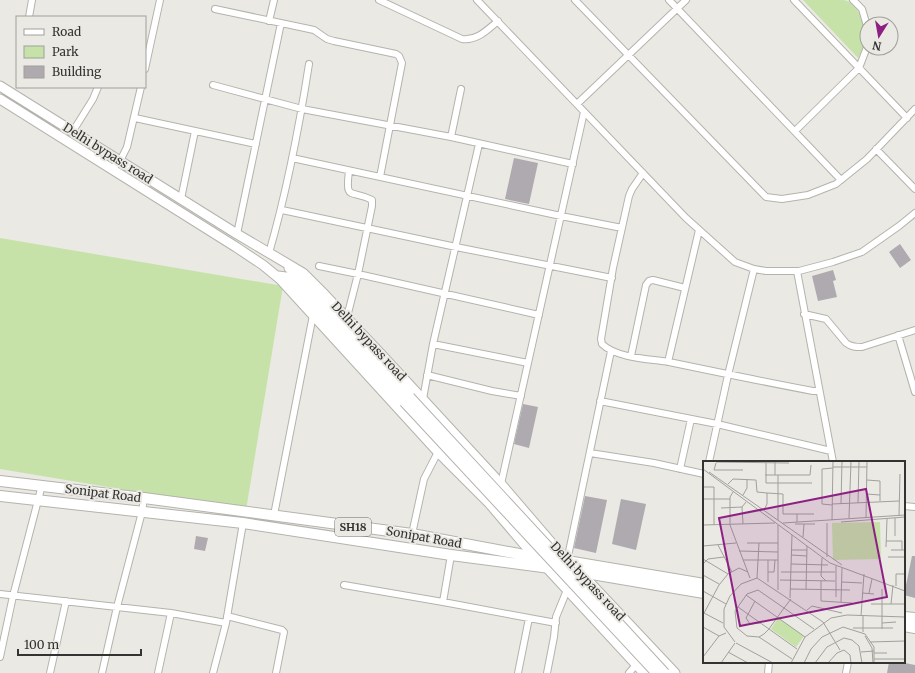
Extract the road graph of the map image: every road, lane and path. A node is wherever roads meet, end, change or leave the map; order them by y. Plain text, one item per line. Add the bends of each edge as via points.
1 (32, 0) edge
2 (160, 0) edge
3 (274, 0) edge
4 (379, 0) edge
5 (478, 0) edge
6 (575, 0) edge
7 (669, 0) edge
8 (686, 0) edge
9 (794, 0) edge
10 (853, 0) edge
11 (215, 9) dead end
12 (677, 9) junction
13 (29, 16) edge
14 (864, 16) edge
15 (269, 21) junction
16 (498, 21) junction
17 (281, 23) junction
18 (146, 55) edge
19 (629, 55) junction
20 (864, 56) edge
21 (309, 64) dead end
22 (859, 68) junction
23 (213, 85) dead end
24 (0, 86) edge
25 (98, 88) edge
26 (141, 88) edge
27 (461, 89) dead end
28 (0, 99) edge
29 (266, 99) junction
30 (577, 104) junction
31 (302, 109) junction
32 (915, 109) edge
33 (584, 112) junction
34 (135, 118) junction
35 (907, 118) junction
36 (389, 126) junction
37 (73, 131) junction
38 (195, 131) junction
39 (795, 131) junction
40 (451, 138) junction
41 (256, 144) junction
42 (479, 144) junction
43 (876, 149) junction
44 (292, 158) junction
45 (120, 162) junction
46 (573, 164) junction
47 (112, 169) junction
48 (349, 171) junction
49 (643, 173) junction
50 (380, 177) junction
51 (841, 180) junction
52 (915, 189) edge
53 (467, 195) junction
54 (181, 199) junction
55 (282, 210) junction
56 (915, 213) edge
57 (561, 216) junction
58 (368, 228) junction
59 (622, 228) junction
60 (699, 230) junction
61 (237, 234) junction
62 (456, 247) junction
63 (269, 253) junction
64 (290, 264) junction
65 (319, 266) dead end
66 (550, 266) junction
67 (754, 269) junction
68 (797, 271) junction
69 (358, 274) junction
70 (275, 275) junction
71 (612, 278) junction
72 (685, 288) junction
73 (446, 294) junction
74 (804, 314) junction
75 (313, 315) junction
76 (539, 315) junction
77 (347, 317) junction
78 (915, 330) edge
79 (898, 335) junction
80 (433, 344) junction
81 (611, 351) junction
82 (631, 356) junction
83 (668, 362) junction
84 (528, 363) junction
85 (427, 375) junction
86 (728, 375) junction
87 (819, 391) junction
88 (915, 392) edge
89 (521, 396) junction
90 (423, 399) junction
91 (407, 400) junction
92 (600, 401) junction
93 (691, 419) junction
94 (718, 424) junction
95 (831, 451) junction
96 (438, 452) junction
97 (590, 453) junction
98 (709, 461) edge
99 (833, 461) edge
100 (680, 469) junction
101 (703, 474) edge
102 (0, 481) edge
103 (501, 484) junction
104 (42, 485) junction
105 (0, 496) edge
106 (144, 498) junction
107 (39, 500) junction
108 (905, 506) edge
109 (915, 507) edge
110 (142, 512) junction
111 (274, 516) junction
112 (243, 523) junction
113 (327, 524) junction
114 (412, 534) junction
115 (325, 535) junction
116 (451, 555) junction
117 (536, 557) junction
118 (567, 561) junction
119 (547, 568) junction
120 (580, 572) junction
121 (703, 584) edge
122 (344, 585) dead end
123 (567, 590) junction
124 (703, 593) edge
125 (0, 594) edge
126 (13, 596) junction
127 (66, 602) junction
128 (443, 602) junction
129 (117, 607) junction
130 (171, 613) junction
131 (905, 617) edge
132 (529, 618) junction
133 (915, 618) edge
134 (226, 619) junction
135 (556, 623) junction
136 (905, 626) edge
137 (915, 628) edge
138 (2, 640) edge
139 (0, 657) edge
140 (769, 663) edge
141 (848, 663) edge
142 (636, 665) junction
143 (50, 673) edge
144 (102, 673) edge
145 (158, 673) edge
146 (213, 673) edge
147 (276, 673) edge
148 (518, 673) edge
149 (547, 673) edge
150 (629, 673) edge
151 (644, 673) edge
152 (656, 673) edge
153 (665, 673) edge
154 (675, 673) edge
155 (768, 673) edge
156 (846, 673) edge

1 - 13 street
2 - 18 street
3 - 15 street
4 - 16 street via 469,40 480,36
5 - 16 street
6 - 19 street
7 - 12 street
8 - 12 street
9 - 22 street
10 - 14 street via 862,9
11 - 15 street
12 - 19 street
12 - 39 street
15 - 17 street
16 - 30 street
17 - 29 street
17 - 36 street via 314,30 334,41 399,56 402,63
19 - 30 street
19 - 51 street via 766,197 782,199 808,195
20 - 22 street
21 - 31 street
22 - 35 street
22 - 39 street
23 - 29 street
24 - 37 main road, Delhi bypass road
25 - 37 street
26 - 34 street
27 - 40 street
28 - 47 main road, Delhi bypass road
29 - 31 street
29 - 41 street
30 - 33 street
31 - 36 street
31 - 44 street
32 - 35 street
33 - 46 street
33 - 49 street
34 - 38 street
34 - 45 street
35 - 43 street
36 - 40 street
36 - 50 street
37 - 45 main road, Delhi bypass road
38 - 41 street
38 - 54 street
39 - 51 street
40 - 42 street
41 - 61 street
42 - 46 street
42 - 53 street
43 - 51 street
43 - 52 street
44 - 48 street
44 - 55 street
45 - 47 street
45 - 54 main road, Delhi bypass road
46 - 57 street
47 - 70 main road, Delhi bypass road via 236,247
48 - 50 street
48 - 58 street via 349,191 372,200
49 - 59 street via 632,189
49 - 60 street
50 - 53 street
53 - 57 street
53 - 62 street
54 - 61 main road, Delhi bypass road
55 - 58 street
55 - 63 street
56 - 68 street via 862,252
57 - 59 street
57 - 66 street
58 - 62 street
58 - 69 street
59 - 71 street
60 - 67 street via 735,262
60 - 72 street
61 - 63 main road, Delhi bypass road
62 - 66 street
62 - 73 street
63 - 64 main road, Delhi bypass road
64 - 77 main road, Delhi bypass road via 303,273
64 - 91 main road via 289,268 319,298
65 - 69 street
66 - 71 street
66 - 76 street
67 - 68 street
67 - 86 street
68 - 74 street
69 - 73 street
69 - 77 street
70 - 75 main road, Delhi bypass road
70 - 91 main road via 286,277 300,290
71 - 81 street via 601,339 602,344
72 - 82 street via 649,281
72 - 83 street
73 - 76 street
73 - 80 street
74 - 79 street via 826,319 850,346 862,347
74 - 87 street
75 - 96 main road, Delhi bypass road
75 - 111 street
76 - 84 street
77 - 90 main road, Delhi bypass road
78 - 79 street
79 - 88 street
80 - 84 street
80 - 85 street
81 - 82 street
81 - 92 street
82 - 83 street
83 - 86 street
84 - 89 street
85 - 89 street
85 - 90 street
86 - 87 street
86 - 94 street
87 - 95 street
89 - 103 street
90 - 103 main road, Delhi bypass road
91 - 152 main road, bridge
91 - 153 main road, bridge
92 - 93 street
92 - 97 street
93 - 94 street
93 - 100 street
94 - 95 street
94 - 98 street
95 - 99 street
96 - 114 street via 424,479
96 - 117 main road, Delhi bypass road via 489,503
97 - 100 street
97 - 118 street
100 - 101 street
102 - 104 main road, Sonipat Road / SH18
103 - 118 main road, Delhi bypass road
104 - 106 main road, Sonipat Road / SH18
104 - 107 street
105 - 107 main road, Sonipat Road / SH18
106 - 110 street
106 - 111 main road, Sonipat Road / SH18
107 - 110 main road, Sonipat Road / SH18
107 - 126 street
108 - 109 street
110 - 112 main road, Sonipat Road / SH18
110 - 129 street
111 - 113 main road, Sonipat Road / SH18
112 - 115 main road, Sonipat Road / SH18
112 - 134 street
113 - 114 main road, Sonipat Road / SH18
113 - 115 main road
114 - 117 main road, Sonipat Road / SH18
115 - 116 main road, Sonipat Road / SH18
116 - 119 main road, Sonipat Road / SH18
116 - 128 street
117 - 118 main road, Sonipat Road / SH18
117 - 119 main road, Delhi bypass road
118 - 120 main road, Delhi bypass road
118 - 121 main road, Sonipat Road / SH18
119 - 120 main road, Sonipat Road / SH18
119 - 123 main road, Delhi bypass road
120 - 124 main road, Sonipat Road / SH18
120 - 154 main road, Delhi bypass road
122 - 128 street
123 - 135 street
123 - 142 main road, Delhi bypass road
125 - 126 street
126 - 127 street
126 - 138 street
127 - 129 street
127 - 143 street
128 - 132 street
129 - 130 street
129 - 144 street
130 - 134 street
130 - 145 street
131 - 133 main road
132 - 135 street
132 - 148 street
134 - 146 street
134 - 147 street via 284,632
135 - 149 street
136 - 137 main road
138 - 139 street
140 - 155 street
141 - 156 street
142 - 150 street
142 - 151 main road, Delhi bypass road

